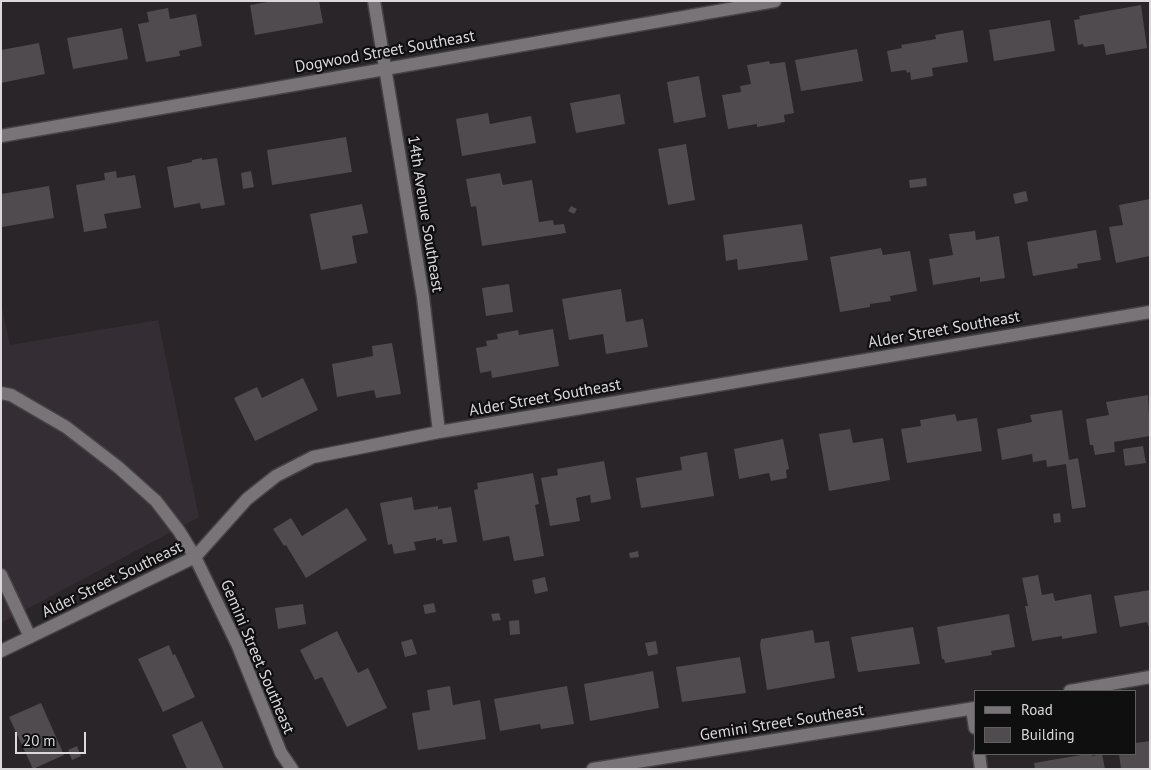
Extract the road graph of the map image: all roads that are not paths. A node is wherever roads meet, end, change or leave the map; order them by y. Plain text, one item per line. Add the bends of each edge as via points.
1 (374, 1) edge
2 (775, 1) edge
3 (385, 69) junction
4 (1, 136) edge
5 (1150, 312) edge
6 (1, 392) edge
7 (439, 432) junction
8 (195, 557) junction
9 (1, 576) edge
10 (30, 637) junction
11 (1, 651) edge
12 (1150, 677) edge
13 (1076, 690) edge
14 (973, 709) edge
15 (979, 755) edge
16 (292, 769) edge
17 (593, 769) edge
18 (981, 769) edge

1 - 3 street, 14th Avenue Southeast
2 - 3 street, Dogwood Street Southeast
3 - 4 street, Dogwood Street Southeast
3 - 7 street, 14th Avenue Southeast via 423,296
5 - 7 street, Alder Street Southeast
6 - 8 street, Gemini Street Southeast via 66,427 118,467 156,501
7 - 8 street, Alder Street Southeast via 313,457 276,476 247,499
8 - 10 street, Alder Street Southeast
8 - 16 street, Gemini Street Southeast via 238,646 280,753
9 - 10 street
10 - 11 street, Alder Street Southeast
12 - 13 street
14 - 17 street, Gemini Street Southeast
15 - 18 street

